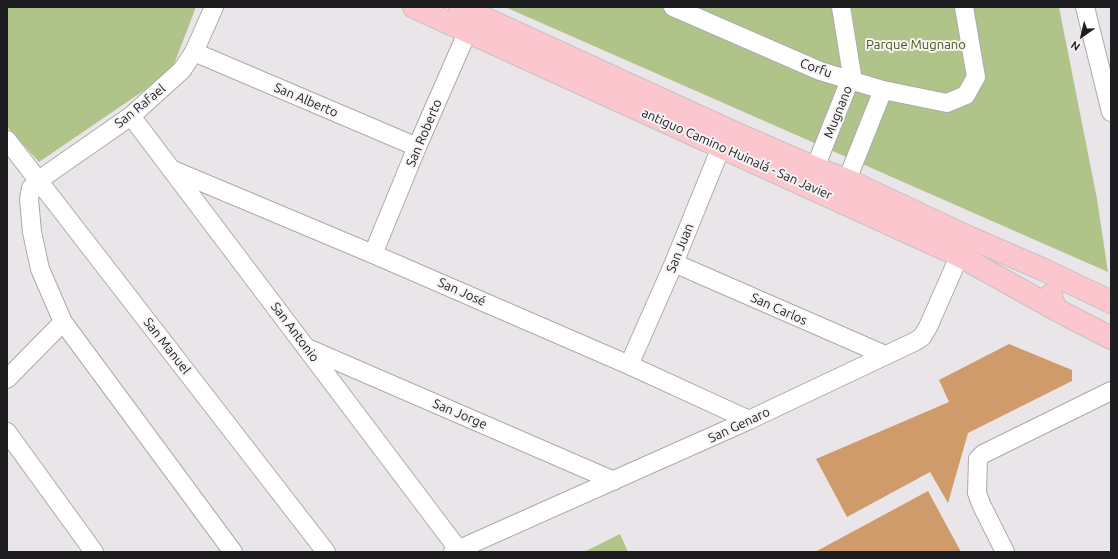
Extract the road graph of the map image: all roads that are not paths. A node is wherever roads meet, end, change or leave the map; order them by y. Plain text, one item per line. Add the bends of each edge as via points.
1 (214, 7) edge
2 (414, 7) edge
3 (673, 7) edge
4 (841, 7) edge
5 (964, 7) edge
6 (1085, 7) edge
7 (468, 17) edge
8 (194, 52) junction
9 (851, 79) junction
10 (883, 90) junction
11 (1111, 112) edge
12 (131, 116) junction
13 (724, 138) junction
14 (7, 140) edge
15 (417, 147) junction
16 (815, 168) junction
17 (172, 170) junction
18 (39, 180) junction
19 (847, 180) junction
20 (964, 246) junction
21 (373, 254) junction
22 (674, 263) junction
23 (1042, 269) junction
24 (1111, 302) edge
25 (1055, 309) junction
26 (63, 322) junction
27 (1111, 338) edge
28 (306, 347) junction
29 (885, 356) junction
30 (629, 365) junction
31 (7, 379) edge
32 (1111, 391) edge
33 (749, 420) junction
34 (7, 432) edge
35 (614, 481) junction
36 (456, 551) edge
37 (94, 552) edge
38 (233, 552) edge
39 (326, 552) edge
40 (1005, 552) edge

1 - 8 street, San Rafael
2 - 7 main road
3 - 9 street, Corfu via 820,71
4 - 9 street, Mugnano
5 - 10 street, Corfu via 976,77 966,95 947,103
6 - 11 street
7 - 13 main road
7 - 15 street, San Roberto
8 - 12 street, San Rafael via 182,70
8 - 15 street, San Alberto
9 - 10 street, Corfu
9 - 16 street, Mugnano
10 - 19 street
12 - 17 street, San Antonio
12 - 18 street, San Rafael
13 - 16 main road
13 - 20 main road, antiguo Camino Huinalá - San Javier
13 - 22 street, San Juan
14 - 18 street, San Manuel
15 - 21 street, San Roberto
16 - 19 main road
17 - 21 street, San José
17 - 28 street, San Antonio
18 - 26 street via 31,188 29,199 32,232 40,269
18 - 39 street, San Manuel
19 - 20 main road
20 - 23 main road
20 - 25 main road, antiguo Camino Huinalá - San Javier
20 - 29 street, San Genaro via 922,337
21 - 30 street, San José
22 - 29 street, San Carlos
22 - 30 street, San Juan
23 - 24 main road
23 - 25 main road
25 - 27 main road, antiguo Camino Huinalá - San Javier
26 - 31 street
26 - 38 street
28 - 35 street, San Jorge
28 - 36 street, San Antonio
29 - 33 street, San Genaro
30 - 33 street, San José
32 - 40 street via 980,456 977,462 977,493
33 - 35 street, San Genaro
34 - 37 street
35 - 36 street, San Genaro

